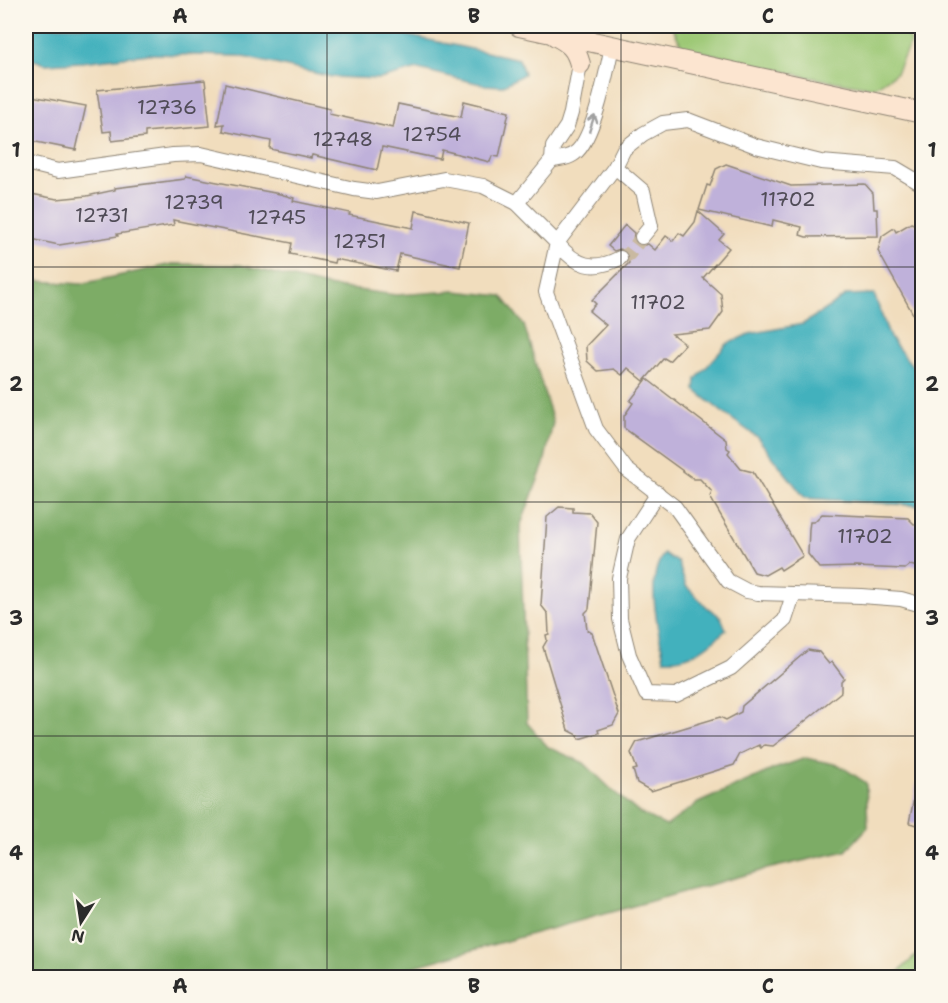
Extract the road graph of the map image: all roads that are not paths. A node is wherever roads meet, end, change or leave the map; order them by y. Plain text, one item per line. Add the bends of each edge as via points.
1 (519, 26) edge
2 (552, 33) junction
3 (612, 46) junction
4 (580, 64) joint
5 (922, 113) edge
6 (552, 160) junction
7 (26, 163) edge
8 (615, 167) junction
9 (922, 184) edge
10 (517, 203) junction
11 (642, 237) tunnel mouth
12 (556, 243) junction
13 (620, 258) tunnel mouth
14 (658, 493) junction
15 (793, 595) junction
16 (922, 605) edge

1 - 2 main road
2 - 3 main road
2 - 4 main road via 570,43
3 - 5 main road
6 -> 3 street via 575,153 584,143
4 - 6 street via 571,113 553,147
6 - 10 street
7 - 10 street via 58,171 201,154 377,192 444,179 483,186
8 - 9 street via 624,149 643,134 663,123 688,120 756,146 820,162 895,168
8 - 11 street via 643,191 651,226
8 - 12 street
10 - 12 street
12 - 13 street via 567,255 590,267
12 - 14 street via 546,292 596,429 626,469
14 - 15 street via 675,507 728,581 747,591
14 - 15 street via 628,539 619,578 620,619 629,656 646,693 676,696 731,668 784,620
15 - 16 street via 901,599

